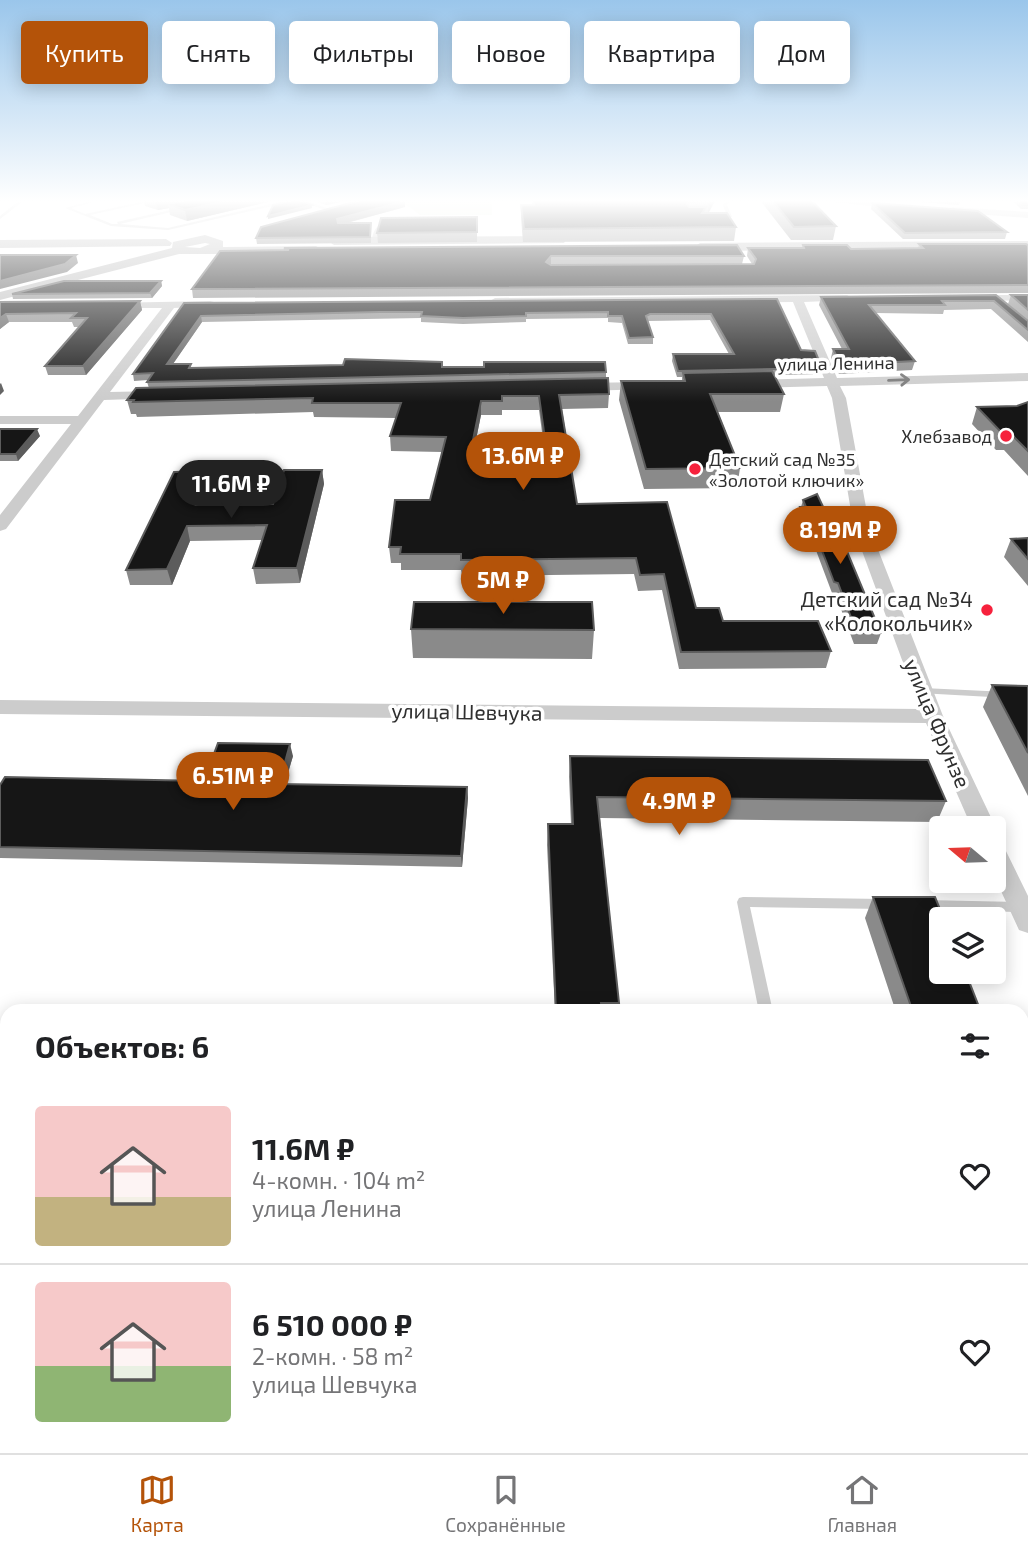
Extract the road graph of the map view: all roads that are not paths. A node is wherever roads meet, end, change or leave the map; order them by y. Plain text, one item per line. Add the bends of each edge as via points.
1 (107, 267) edge
2 (0, 296) edge
3 (797, 298) junction
4 (863, 298) edge
5 (955, 298) edge
6 (1028, 298) edge
7 (476, 302) edge
8 (226, 304) edge
9 (0, 305) edge
10 (13, 305) edge
11 (105, 305) edge
12 (170, 305) junction
13 (1028, 377) edge
14 (830, 382) junction
15 (734, 384) edge
16 (665, 385) edge
17 (568, 387) edge
18 (169, 395) edge
19 (100, 396) junction
20 (0, 420) edge
21 (81, 420) junction
22 (0, 526) edge
23 (923, 691) junction
24 (1028, 696) edge
25 (0, 707) edge
26 (933, 716) junction
27 (979, 816) edge
28 (1006, 875) edge
29 (1025, 915) edge
30 (764, 1004) edge

1 - 2 street
3 - 4 street
3 - 7 street
3 - 14 street, улица Фрунзе
5 - 6 street
8 - 12 street
9 - 10 street
11 - 12 street
12 - 19 street
14 -> 13 street, улица Ленина
14 - 15 street, улица Ленина
14 - 23 street, улица Фрунзе via 839,398 862,529
16 - 17 street
18 - 19 street
19 - 21 street
20 - 21 street
21 - 22 street
23 - 24 lane
23 - 26 street, улица Фрунзе
25 - 26 street, улица Шевчука
26 - 27 street, улица Фрунзе
28 - 29 street
29 - 30 lane via 903,905 743,902

